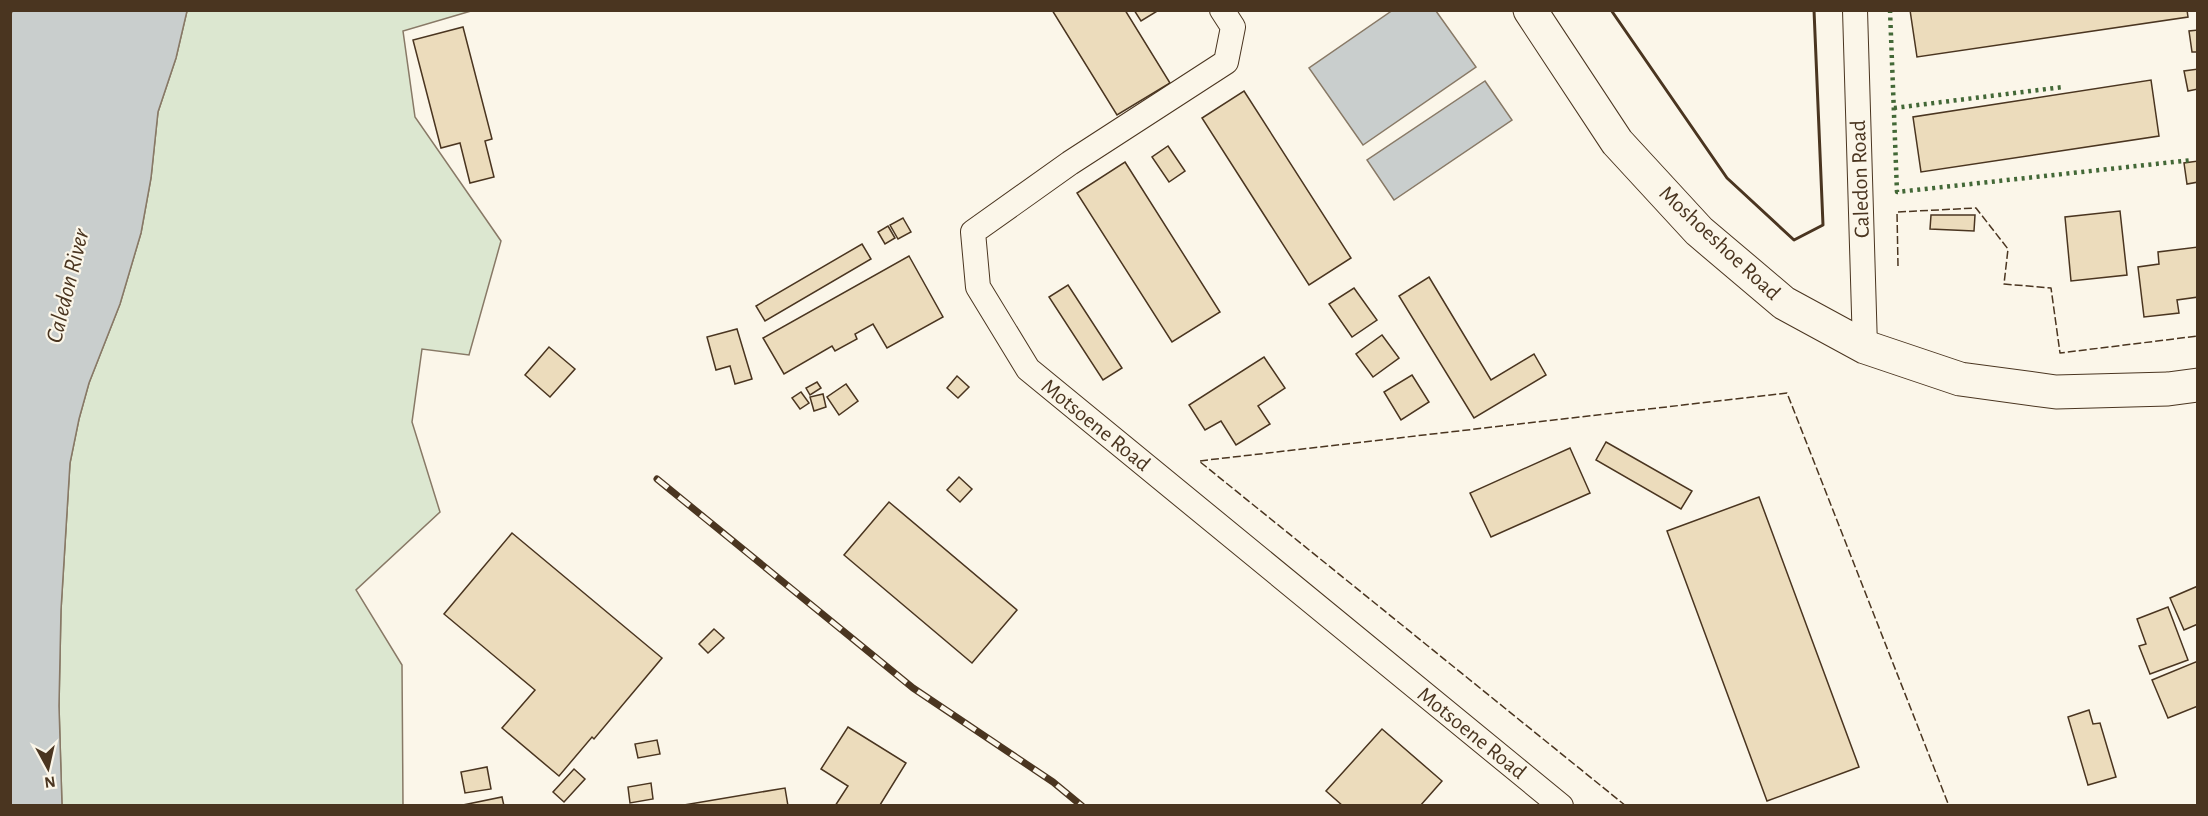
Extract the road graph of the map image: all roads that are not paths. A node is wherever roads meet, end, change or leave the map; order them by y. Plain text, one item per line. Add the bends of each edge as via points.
1 (1222, 10) edge
2 (1530, 10) edge
3 (1855, 10) edge
4 (1865, 347) junction
5 (2198, 385) edge
6 (1561, 806) edge

1 - 6 street, Motsoene Road via 1233,27 1226,62 1070,163 973,232 978,287 1028,369
2 - 4 main road, Moshoeshoe Road via 1617,142 1699,231 1784,303
3 - 4 street, Caledon Road
4 - 5 main road, Moshoeshoe Road via 1960,379 2056,392

